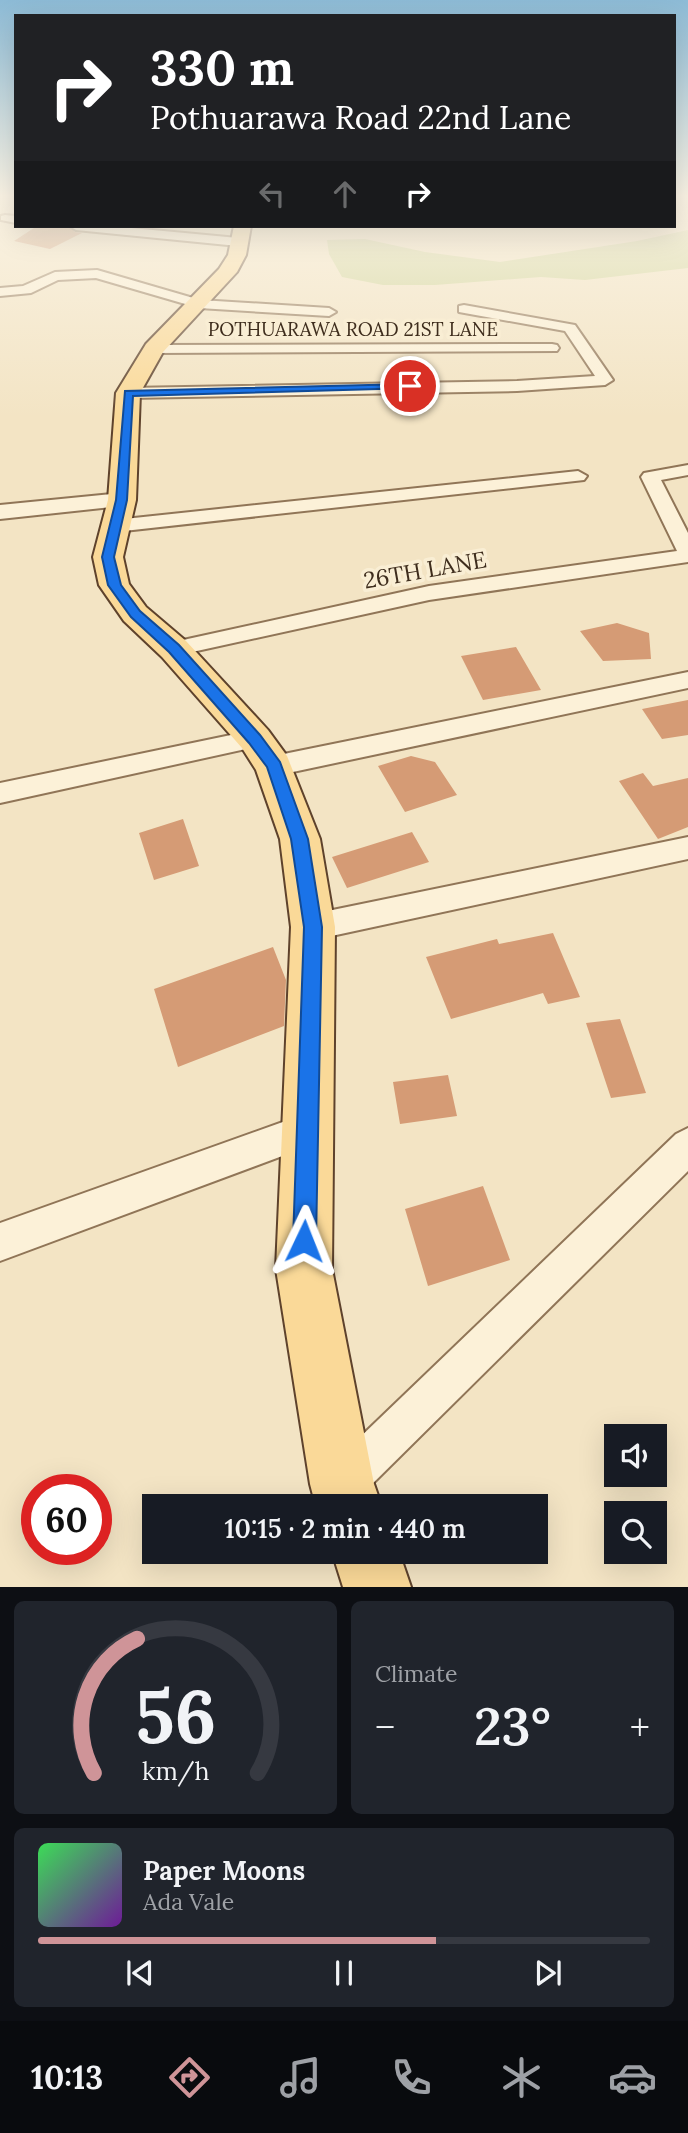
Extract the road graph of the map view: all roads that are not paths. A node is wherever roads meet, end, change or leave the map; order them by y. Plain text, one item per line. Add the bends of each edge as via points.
1 (229, 269) edge
2 (0, 292) edge
3 (199, 304) junction
4 (464, 309) dead end
5 (329, 312) dead end
6 (552, 348) dead end
7 (154, 349) junction
8 (128, 393) junction
9 (688, 470) edge
10 (578, 476) dead end
11 (0, 512) edge
12 (118, 513) junction
13 (688, 554) edge
14 (174, 649) junction
15 (688, 680) edge
16 (265, 752) junction
17 (0, 793) edge
18 (688, 848) edge
19 (313, 927) junction
20 (308, 1130) junction
21 (688, 1146) edge
22 (0, 1242) edge
23 (346, 1494) edge
24 (347, 1494) edge
25 (369, 1564) edge
26 (377, 1587) edge

1 - 3 main road
2 - 3 street via 26,290 55,276 97,274
3 - 5 street
3 - 7 main road
4 - 8 street via 570,328 605,380 517,386
6 - 7 street, POTHUARAWA ROAD 21ST LANE
7 - 8 main road
8 - 12 main road
9 - 13 street via 650,477
10 - 12 street
11 - 12 street
12 - 14 main road via 108,557 114,585 135,614
13 - 14 street, 26TH LANE via 429,593
14 - 16 main road
15 - 16 street
16 - 17 street
16 - 19 main road via 300,839
18 - 19 street
19 - 20 main road
20 - 22 street
20 - 23 main road via 304,1269
21 - 24 street
25 - 26 main road

